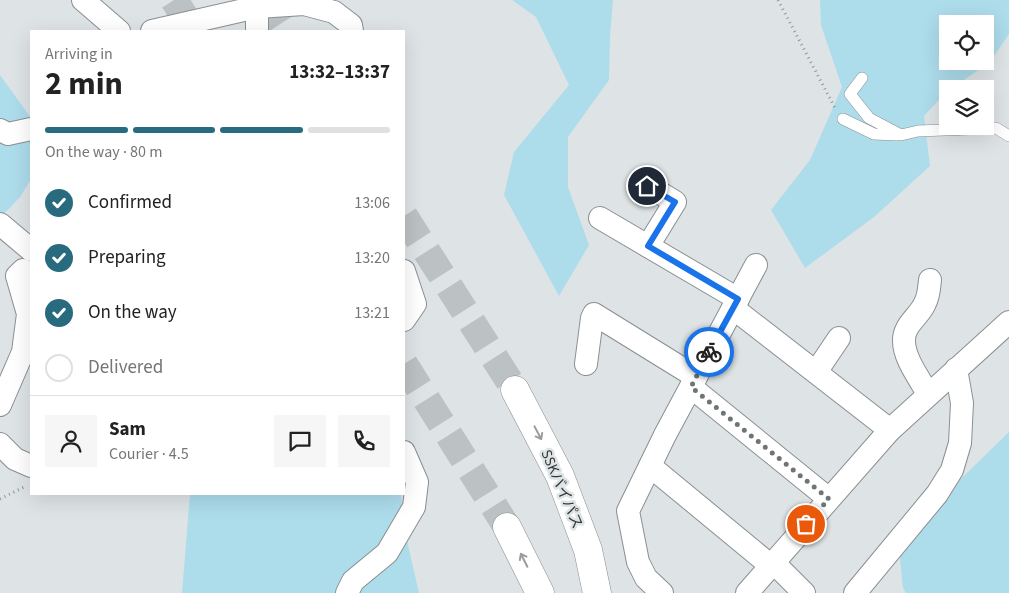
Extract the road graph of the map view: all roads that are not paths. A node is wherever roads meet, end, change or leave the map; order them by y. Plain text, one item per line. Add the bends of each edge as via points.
1 (83, 0) edge
2 (257, 7) junction
3 (118, 30) edge
4 (156, 30) edge
5 (257, 30) edge
6 (352, 30) edge
7 (862, 78) dead end
8 (844, 119) road end
9 (30, 129) edge
10 (0, 130) edge
11 (901, 135) junction
12 (1009, 136) edge
13 (647, 186) dead end
14 (600, 218) dead end
15 (0, 224) edge
16 (648, 246) junction
17 (30, 249) edge
18 (756, 265) dead end
19 (405, 274) edge
20 (30, 275) edge
21 (930, 280) dead end
22 (736, 304) junction
23 (405, 318) edge
24 (1009, 322) edge
25 (839, 338) dead end
26 (586, 364) dead end
27 (956, 369) junction
28 (816, 372) junction
29 (693, 382) junction
30 (515, 390) tunnel mouth
31 (928, 394) junction
32 (0, 405) edge
33 (890, 430) junction
34 (0, 444) edge
35 (405, 454) edge
36 (30, 466) edge
37 (650, 466) junction
38 (829, 499) junction
39 (507, 527) tunnel mouth
40 (771, 564) junction
41 (347, 593) edge
42 (540, 593) edge
43 (597, 593) edge
44 (662, 593) edge
45 (747, 593) edge
46 (804, 593) edge
47 (855, 593) edge

1 - 3 street
2 - 4 street
2 - 5 street
2 - 6 street via 304,4 334,12 351,25
7 - 11 lane via 850,94 869,118
8 - 11 lane via 874,134
9 - 10 street via 8,134
11 - 12 lane via 996,128
13 - 16 street via 675,202
14 - 16 street
15 - 17 street
16 - 22 street
18 - 22 street
19 - 23 street via 414,304
20 - 32 street via 23,270 17,276 28,314 23,352
21 - 31 street via 925,305 909,325 904,339 906,353
22 - 28 street
22 - 29 street
24 - 27 street
25 - 28 street
26 - 29 street via 594,314
27 - 31 street
27 - 47 street via 962,403 960,443 952,470 937,494
28 - 33 street
29 - 37 street
29 - 38 street
30 -> 43 street, SSKバイパス via 560,476 588,550
31 - 33 street
33 - 38 street
34 - 36 street via 15,459
35 - 41 street via 417,482 414,507 387,553 353,581
37 - 40 street
37 - 44 street via 628,511 638,562 646,578
38 - 40 street
42 -> 39 street
40 - 45 street
40 - 46 street

